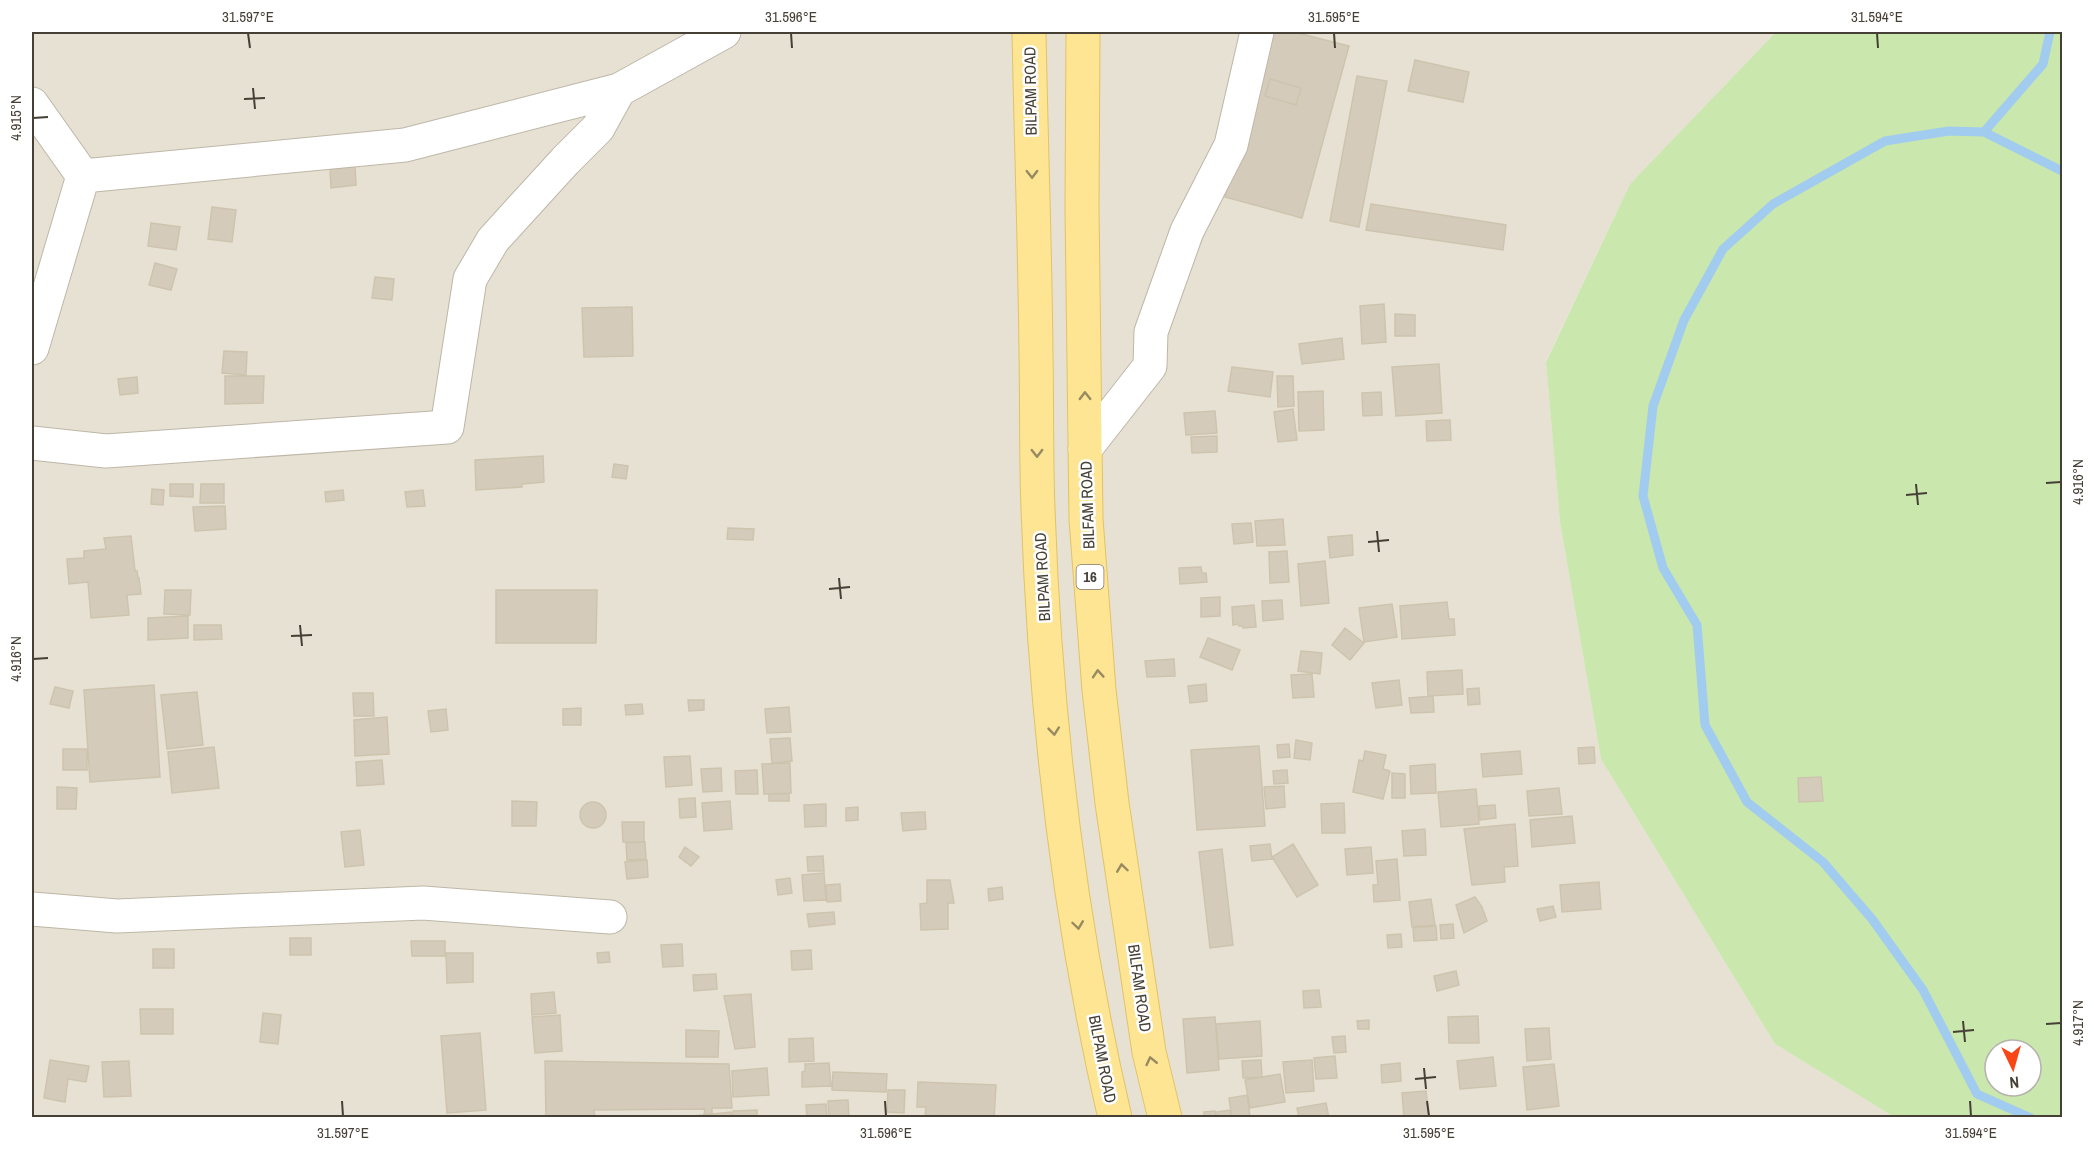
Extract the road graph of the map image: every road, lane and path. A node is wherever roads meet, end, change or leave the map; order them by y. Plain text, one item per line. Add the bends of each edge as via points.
1 (724, 32) edge
2 (1029, 32) edge
3 (1083, 32) edge
4 (1257, 32) edge
5 (619, 90) junction
6 (32, 104) edge
7 (83, 176) junction
8 (32, 348) edge
9 (32, 443) edge
10 (1085, 449) junction
11 (32, 909) edge
12 (610, 917) dead end
13 (1115, 1118) edge
14 (1165, 1118) edge

1 - 5 street
2 -> 13 main road, BILPAM ROAD via 1038,508 1048,686 1082,954
10 -> 3 main road, BILFAM ROAD / 16
4 - 10 street via 1231,145 1187,231 1150,332 1150,366
5 - 7 street via 405,145
5 - 9 street via 598,128 493,240 470,279 447,427 106,451
6 - 7 street
7 - 8 street
14 -> 10 main road, BILFAM ROAD / 16 via 1149,1052 1099,690 1086,519
11 - 12 street via 117,916 423,903

